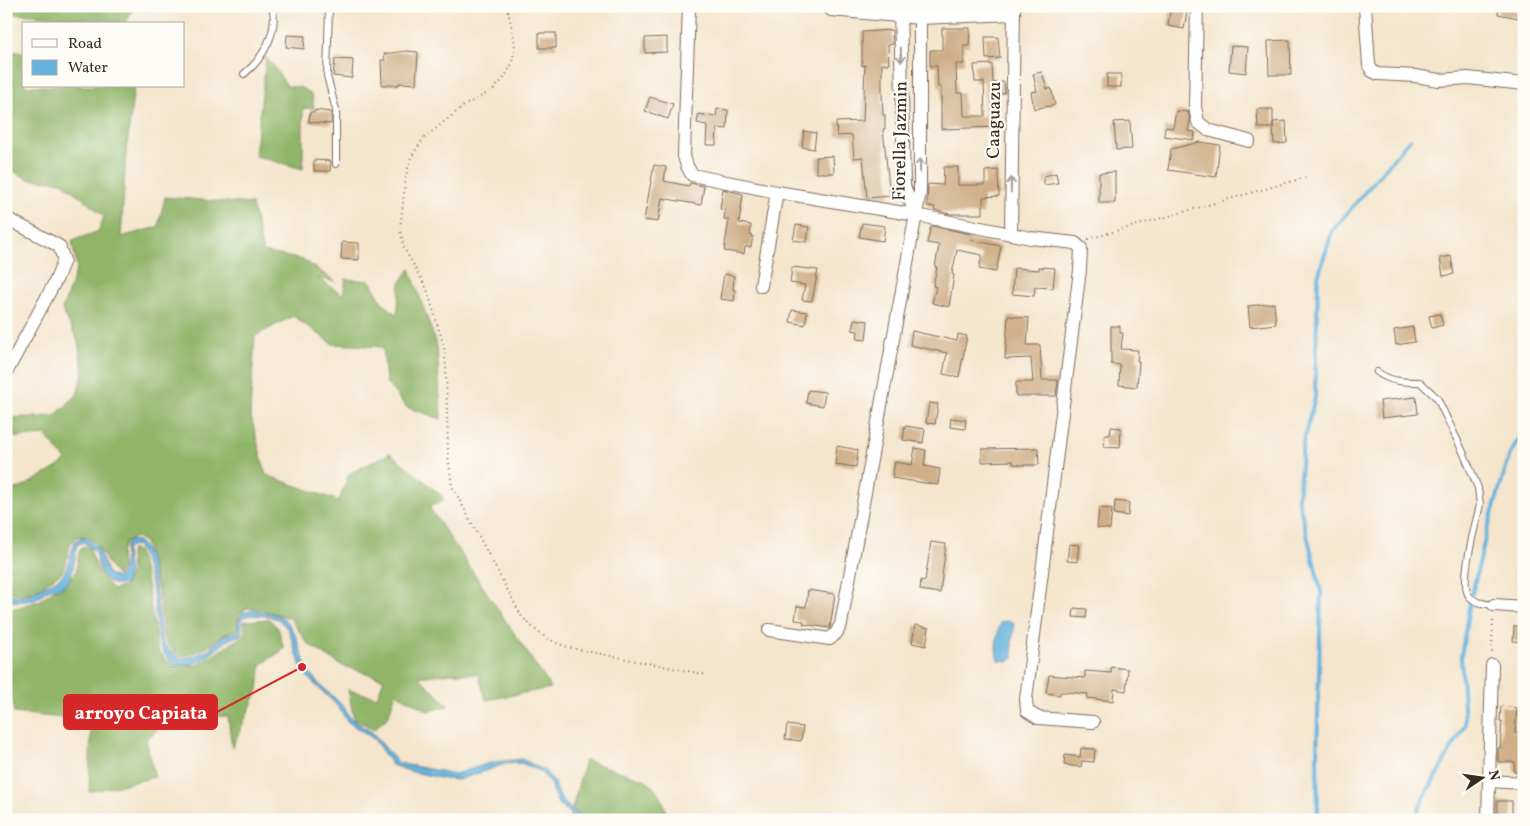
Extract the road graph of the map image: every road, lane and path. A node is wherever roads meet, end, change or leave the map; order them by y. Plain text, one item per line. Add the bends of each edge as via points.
1 (272, 6) edge
2 (329, 6) edge
3 (507, 6) edge
4 (689, 6) edge
5 (1197, 6) edge
6 (1365, 6) edge
7 (831, 10) dead end
8 (1014, 10) edge
9 (900, 11) edge
10 (920, 12) edge
11 (244, 74) dead end
12 (1524, 84) edge
13 (1249, 141) dead end
14 (336, 164) dead end
15 (1307, 177) dead end
16 (777, 192) junction
17 (916, 215) junction
18 (6, 218) edge
19 (1011, 234) junction
20 (1075, 242) junction
21 (761, 286) dead end
22 (1377, 372) dead end
23 (6, 374) edge
24 (1494, 605) junction
25 (1524, 607) edge
26 (769, 630) dead end
27 (1492, 665) joint
28 (708, 675) dead end
29 (1093, 722) dead end
30 (1489, 782) junction
31 (1524, 784) edge
32 (1488, 820) edge

1 - 11 lane via 272,31 264,53
2 - 14 lane via 327,76 336,110
3 - 28 path via 515,44 512,64 504,78 493,90 465,105 424,138 411,157 406,176 400,229 404,248 427,289 444,347 452,486 522,616 534,629 555,644
4 - 16 street via 684,156 687,166 692,175
5 - 13 street via 1198,122 1208,130
6 - 12 street via 1369,65 1378,74
7 - 9 street
8 - 10 street
19 -> 8 street, Caaguazu
9 - 10 street
9 -> 17 street, Fiorella Jazmin via 904,186
17 -> 10 street, Fiorella Jazmin via 920,188
15 - 20 path
16 - 17 street
16 - 21 street
17 - 19 street
17 - 26 street via 845,607 837,632 830,639
18 - 23 street via 59,246 64,260
19 - 20 street
20 - 29 street via 1080,248 1080,270 1026,699 1027,711 1038,718
22 - 24 lane via 1397,382 1420,382 1437,398 1480,496 1466,572 1466,591 1475,601
24 - 25 street
24 - 27 path
27 - 30 street
30 - 31 street
30 - 32 street

